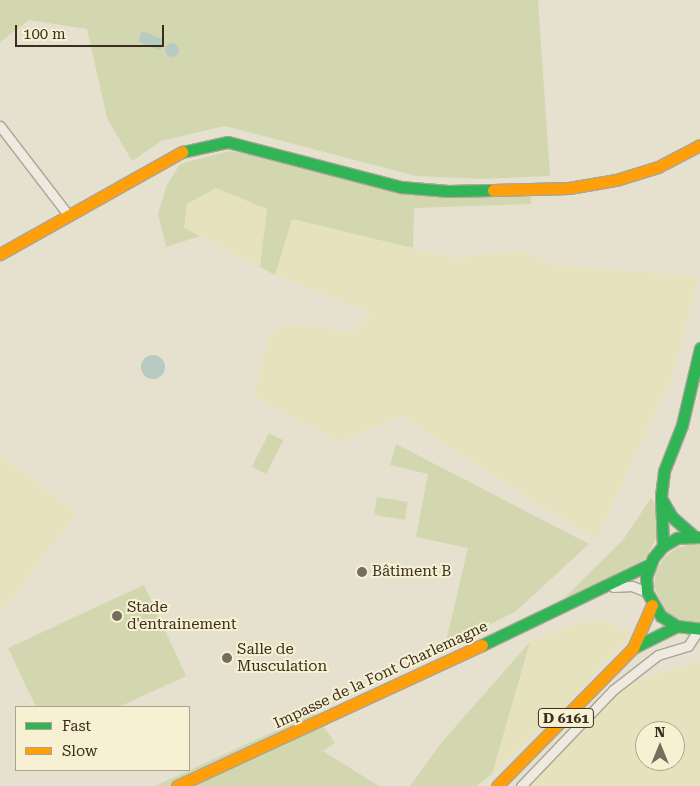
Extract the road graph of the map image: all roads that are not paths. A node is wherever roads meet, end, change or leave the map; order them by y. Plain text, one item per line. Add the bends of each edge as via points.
1 (0, 126) edge
2 (700, 145) edge
3 (69, 216) junction
4 (0, 254) edge
5 (700, 348) edge
6 (661, 496) junction
7 (697, 536) edge
8 (663, 546) junction
9 (650, 564) junction
10 (599, 591) junction
11 (647, 592) junction
12 (652, 606) junction
13 (677, 626) junction
14 (699, 629) edge
15 (633, 648) junction
16 (177, 786) edge
17 (496, 786) edge
18 (521, 786) edge

1 - 3 street
2 - 3 street via 658,167 616,180 569,188 468,191 401,187 228,142 212,143 180,153
3 - 4 street
5 - 6 street via 682,425 664,471
6 - 7 street via 672,517
6 - 8 street
7 - 8 street via 677,538
8 - 9 street
9 - 10 street, Impasse de la Font Charlemagne
9 - 11 street
10 - 11 street via 622,585
10 - 16 street, Impasse de la Font Charlemagne
11 - 12 street
12 - 13 street
12 - 15 street, D 6161
13 - 14 street
13 - 15 street, D 6161
14 - 18 street via 688,646 658,655 613,690
15 - 17 street, D 6161

